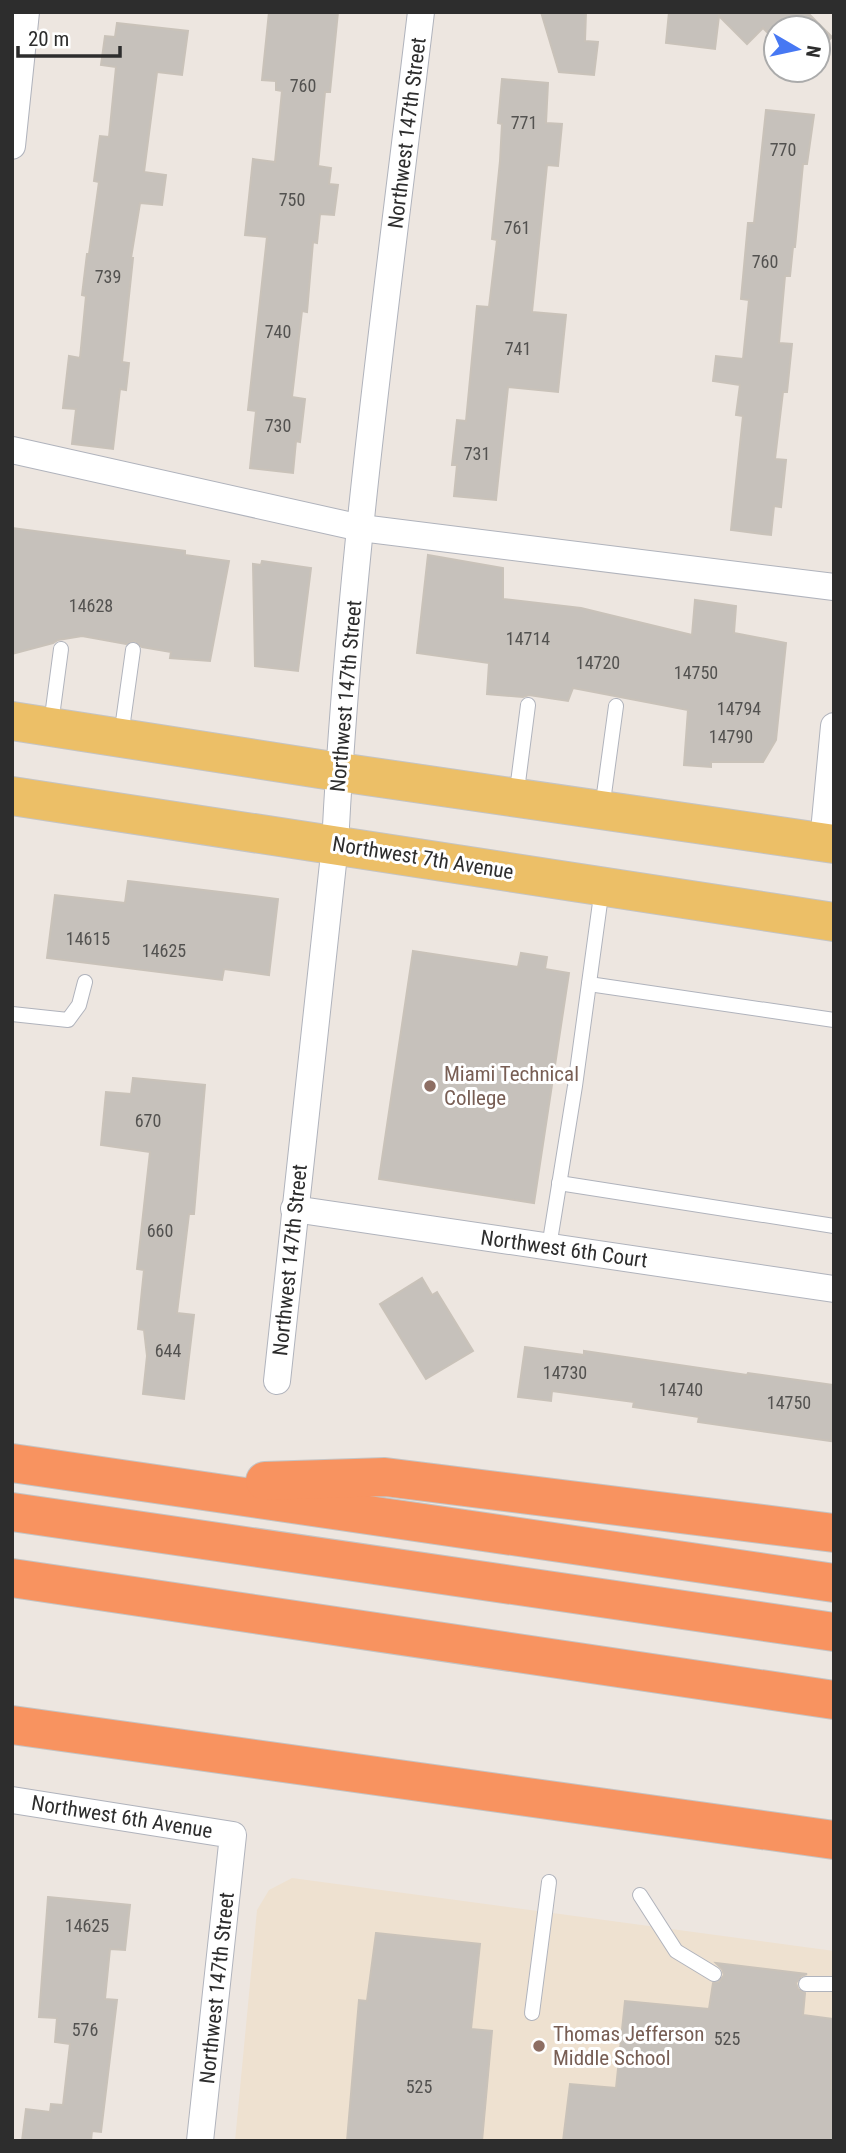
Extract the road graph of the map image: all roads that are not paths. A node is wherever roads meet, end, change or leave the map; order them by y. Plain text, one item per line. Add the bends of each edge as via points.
1 (26, 12) edge
2 (421, 12) edge
3 (12, 146) edge
4 (12, 450) edge
5 (361, 528) junction
6 (834, 587) edge
7 (61, 649) dead end
8 (132, 650) dead end
9 (528, 705) dead end
10 (616, 706) dead end
11 (12, 721) edge
12 (834, 726) edge
13 (50, 727) junction
14 (121, 738) junction
15 (339, 772) junction
16 (12, 796) edge
17 (516, 798) junction
18 (602, 810) junction
19 (828, 843) edge
20 (335, 845) junction
21 (602, 886) junction
22 (834, 922) edge
23 (85, 982) dead end
24 (589, 984) junction
25 (12, 1014) edge
26 (834, 1020) edge
27 (559, 1183) junction
28 (294, 1209) junction
29 (834, 1226) edge
30 (549, 1247) junction
31 (834, 1289) edge
32 (277, 1381) dead end
33 (12, 1463) edge
34 (164, 1484) junction
35 (12, 1513) edge
36 (834, 1534) edge
37 (12, 1578) edge
38 (834, 1583) edge
39 (834, 1632) edge
40 (834, 1700) edge
41 (12, 1725) edge
42 (12, 1800) edge
43 (233, 1835) joint
44 (834, 1840) edge
45 (550, 1882) dead end
46 (640, 1895) dead end
47 (714, 1975) dead end
48 (806, 1984) dead end
49 (834, 1984) edge
50 (532, 2013) dead end
51 (200, 2141) edge

1 - 3 street
2 - 5 street, Northwest 147th Street
4 - 5 street
5 - 6 street
5 - 15 street, Northwest 147th Street
7 - 13 lane
8 - 14 lane
9 - 17 lane
10 - 18 lane
11 - 13 main road
12 - 19 street
13 - 14 main road
14 - 15 main road
15 - 17 main road
15 - 20 street, Northwest 147th Street
16 - 20 main road, Northwest 7th Avenue
17 - 18 main road
18 - 19 main road
20 - 21 main road, Northwest 7th Avenue
20 - 28 street, Northwest 147th Street
21 - 22 main road, Northwest 7th Avenue
21 - 24 lane
23 - 25 lane via 79,1005 68,1020
24 - 26 lane
24 - 27 lane
27 - 29 lane
27 - 30 lane
28 - 30 street, Northwest 6th Court
28 - 32 street, Northwest 147th Street
30 - 31 street, Northwest 6th Court
33 - 34 highway
34 - 36 highway via 385,1477
34 - 38 highway
35 - 39 highway
37 - 40 highway
41 - 44 highway
42 - 43 street, Northwest 6th Avenue
43 - 51 street, Northwest 147th Street
45 - 50 lane
46 - 47 lane via 676,1951
48 - 49 lane

